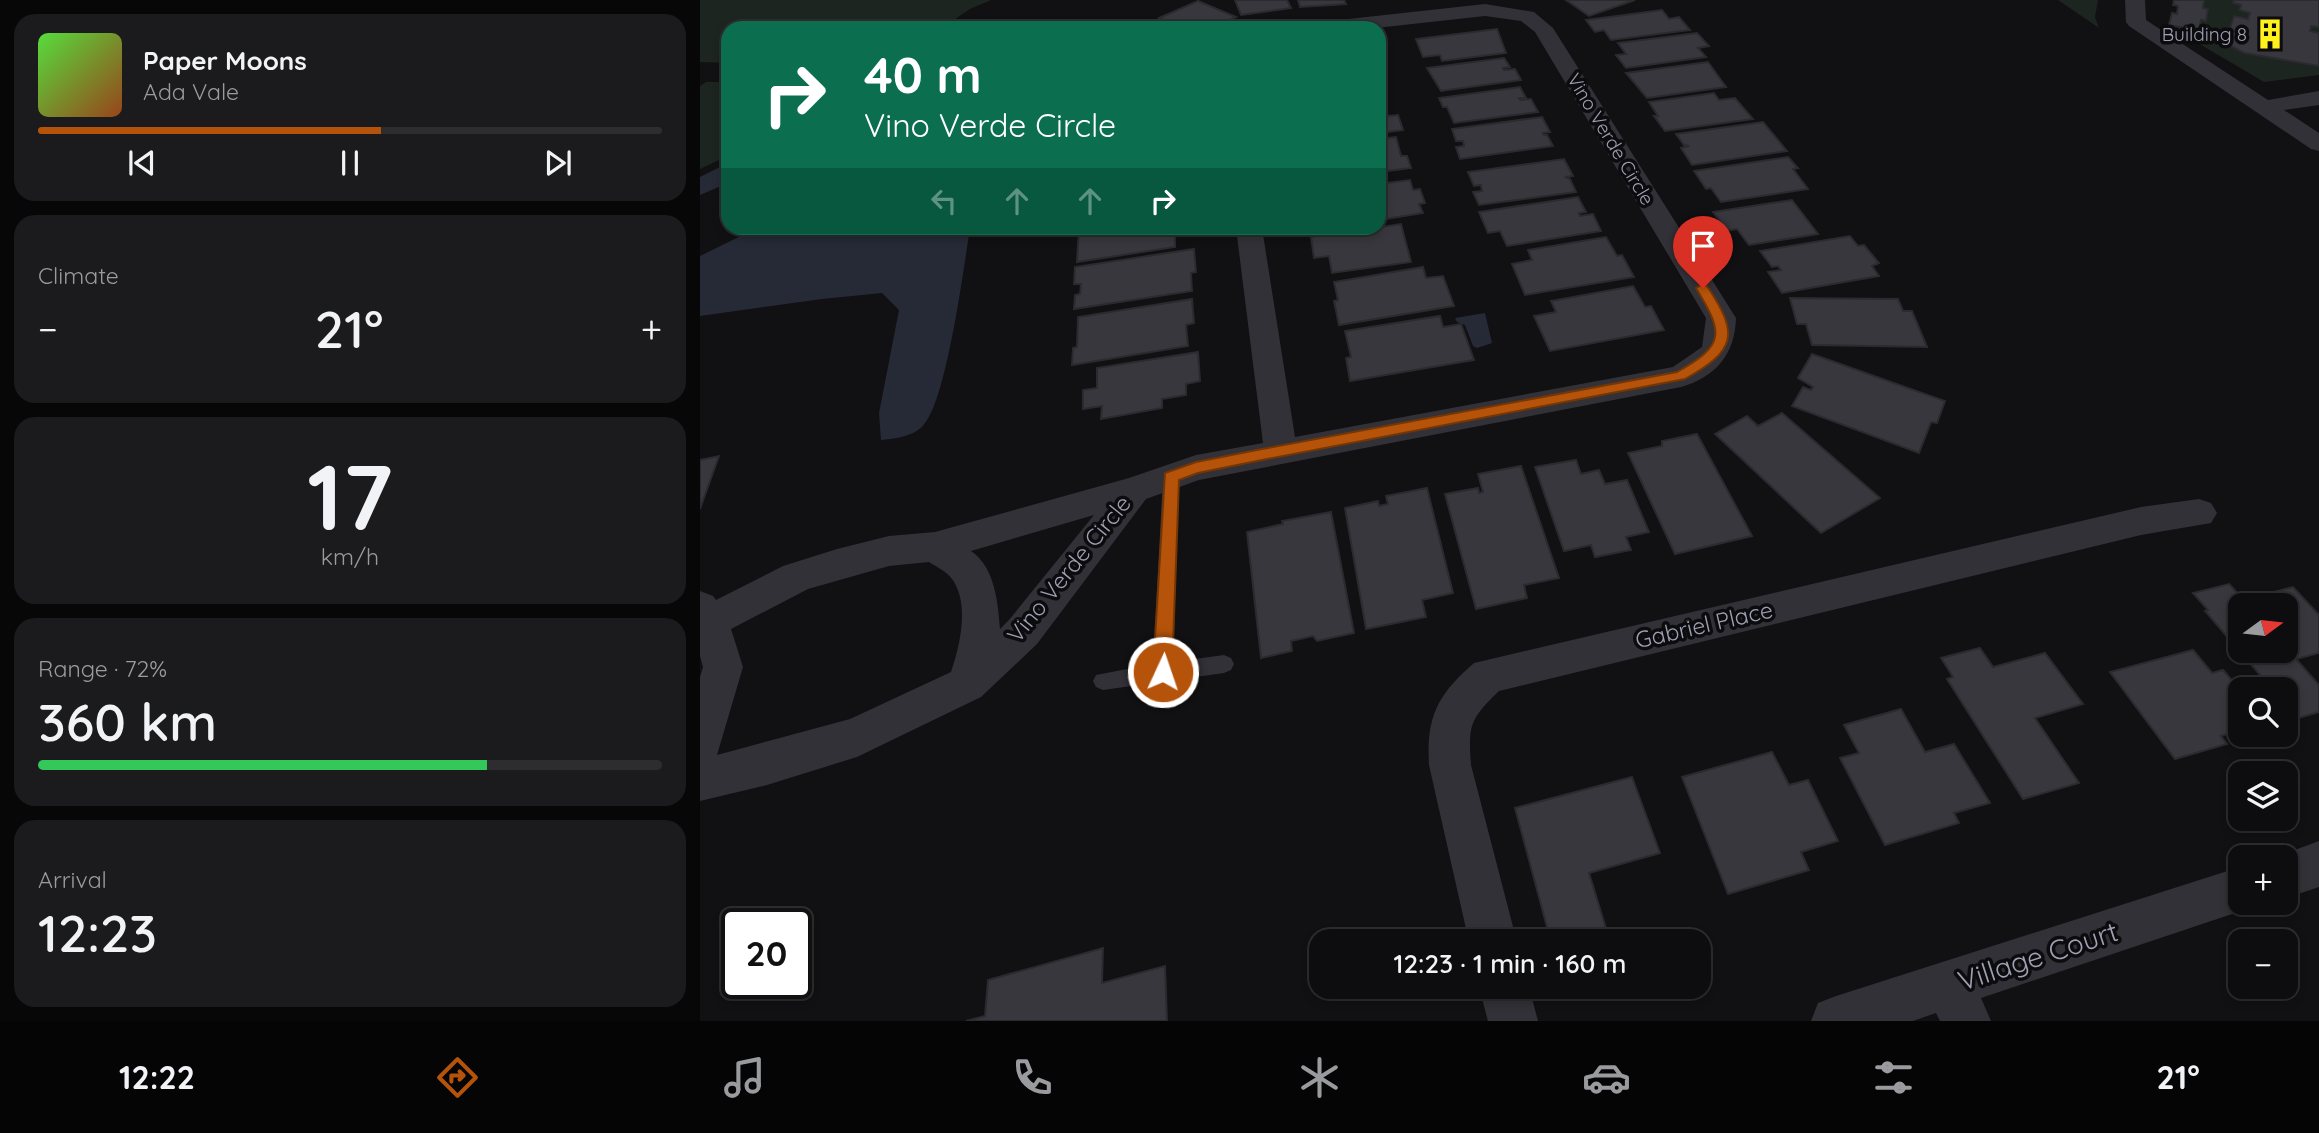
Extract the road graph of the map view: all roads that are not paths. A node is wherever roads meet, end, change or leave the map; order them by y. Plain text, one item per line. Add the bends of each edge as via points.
1 (2135, 0) edge
2 (1381, 21) edge
3 (2319, 98) edge
4 (2264, 107) junction
5 (2319, 144) edge
6 (1250, 235) edge
7 (1281, 451) junction
8 (1171, 477) junction
9 (1134, 490) junction
10 (2199, 513) dead end
11 (935, 547) junction
12 (705, 614) edge
13 (1224, 664) dead end
14 (1163, 672) junction
15 (1103, 681) dead end
16 (967, 684) junction
17 (700, 745) edge
18 (700, 780) edge
19 (2319, 864) edge
20 (2298, 871) edge
21 (2228, 895) edge
22 (1490, 929) edge
23 (1507, 999) edge
24 (1958, 1003) edge
25 (1513, 1021) edge
26 (1836, 1021) edge

1 - 4 street via 2136,22
2 - 7 street, Vino Verde Circle via 1485,9 1527,16 1543,27 1721,318 1721,341 1710,359 1681,376
3 - 4 street
4 - 5 street
6 - 7 street
7 - 8 street, Vino Verde Circle
8 - 9 street, Vino Verde Circle
8 - 14 lane
9 - 11 street, Vino Verde Circle
9 - 16 street, Vino Verde Circle via 1023,632
10 - 22 street, Gabriel Place via 2141,521 1488,676 1460,701 1447,735 1450,765
11 - 12 street, Vino Verde Circle via 889,551 796,577
11 - 16 street via 964,566 978,592 981,639
12 - 17 street via 723,667
13 - 14 lane
14 - 15 lane
16 - 18 street, Vino Verde Circle via 856,737
19 - 20 street
21 - 24 street, Village Court
23 - 25 street
24 - 26 street, Village Court

